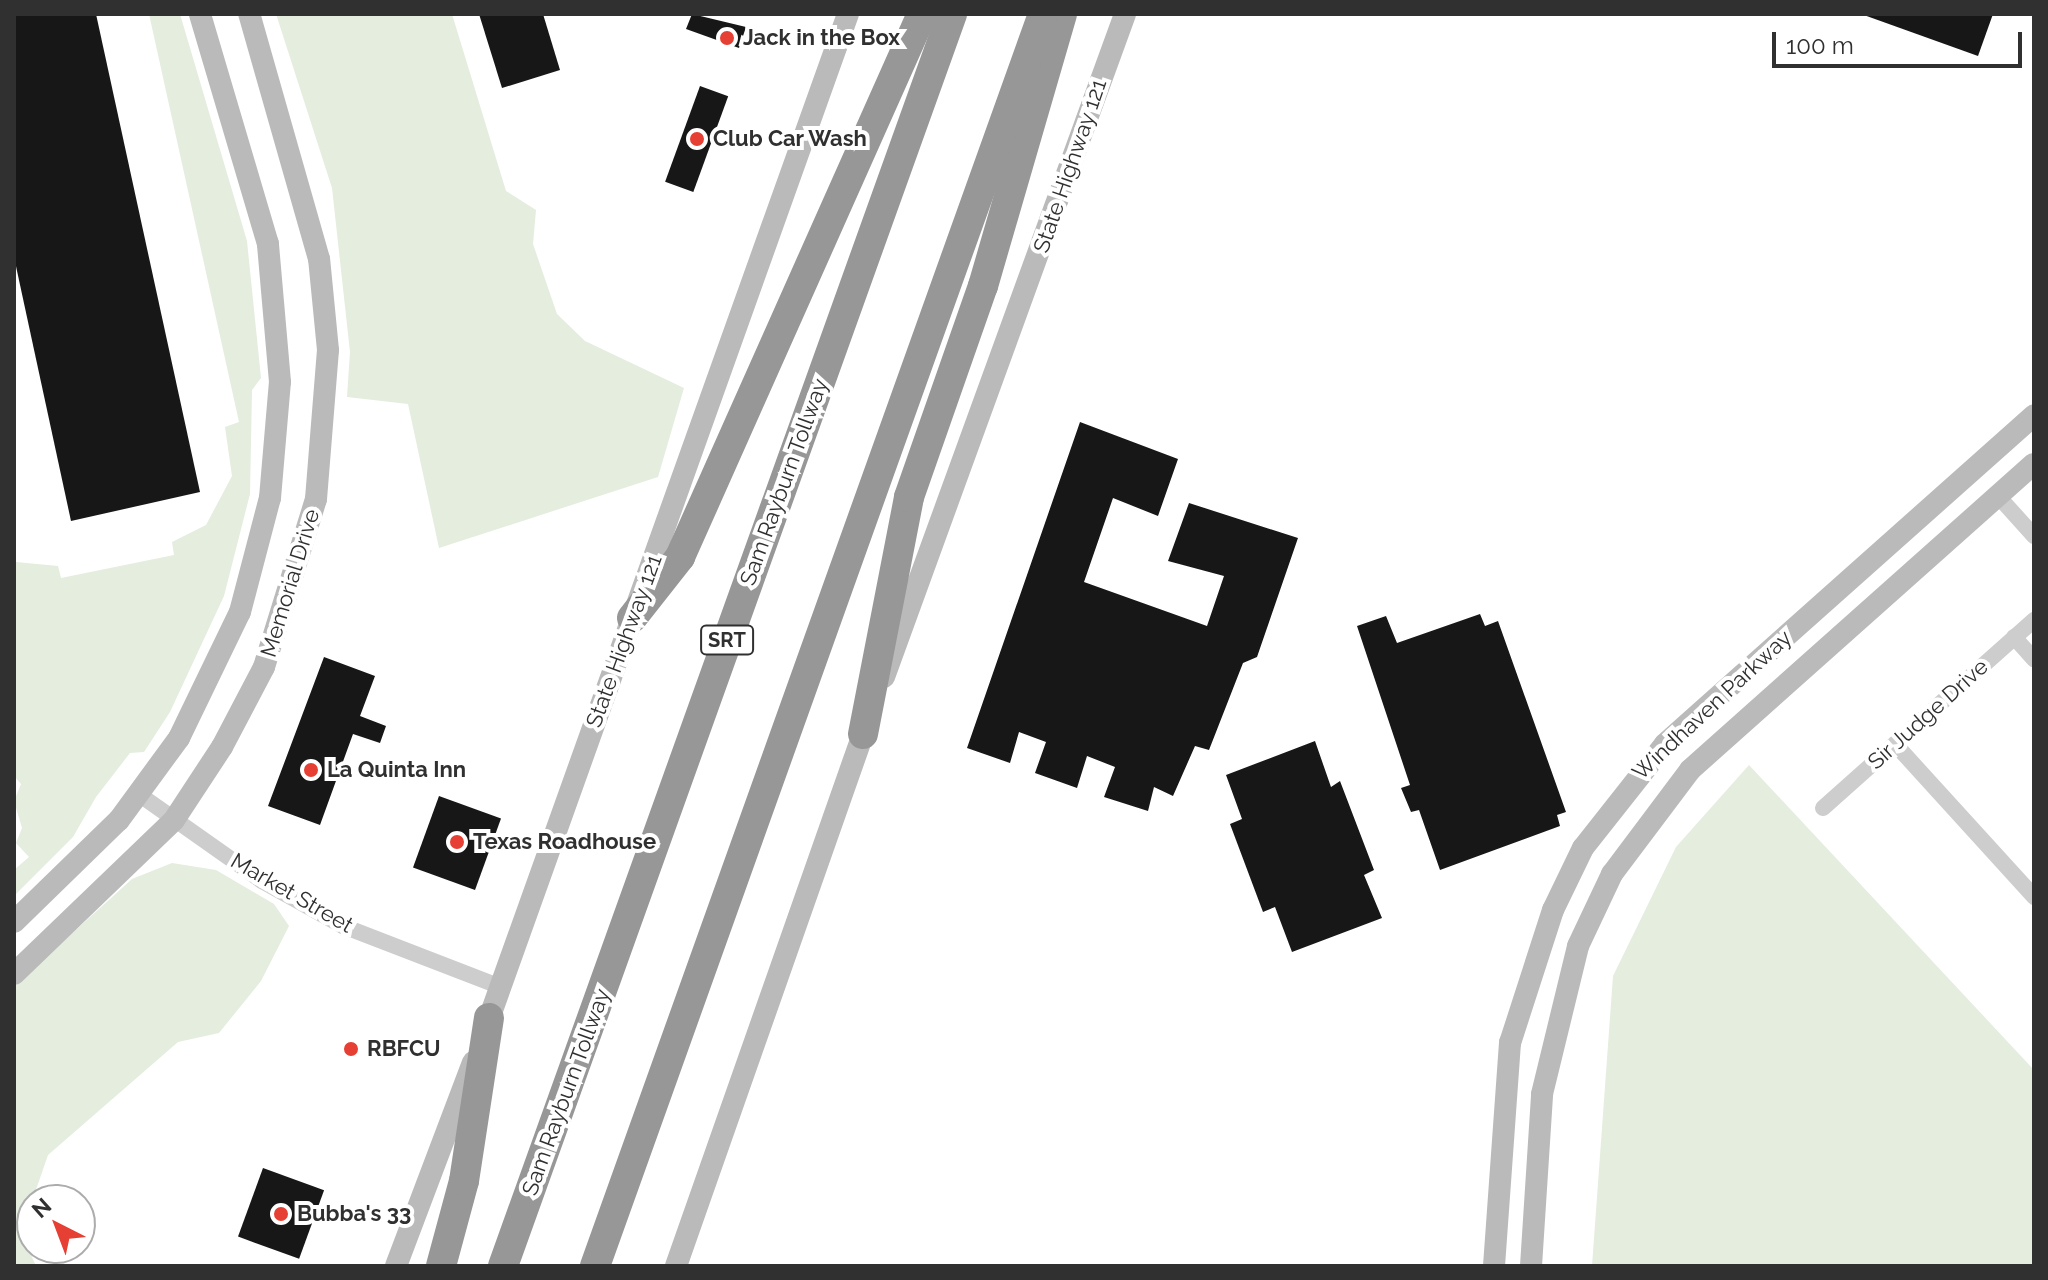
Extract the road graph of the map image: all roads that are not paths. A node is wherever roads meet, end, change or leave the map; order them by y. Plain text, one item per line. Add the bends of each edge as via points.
1 (200, 14) edge
2 (249, 14) edge
3 (848, 14) edge
4 (922, 14) edge
5 (952, 14) edge
6 (1043, 14) edge
7 (1062, 14) edge
8 (1125, 14) edge
9 (2034, 415) edge
10 (2034, 464) edge
11 (1998, 496) junction
12 (2034, 536) edge
13 (632, 618) junction
14 (2034, 620) edge
15 (2014, 637) junction
16 (2034, 659) edge
17 (863, 734) junction
18 (1665, 744) junction
19 (1895, 744) junction
20 (1690, 770) junction
21 (140, 795) junction
22 (1823, 808) dead end
23 (174, 820) junction
24 (2034, 897) edge
25 (14, 922) edge
26 (14, 974) edge
27 (501, 987) junction
28 (489, 1018) junction
29 (396, 1266) edge
30 (441, 1266) edge
31 (503, 1266) edge
32 (595, 1266) edge
33 (676, 1266) edge
34 (1494, 1266) edge
35 (1531, 1266) edge

1 - 21 street, Memorial Drive via 268,244 278,322 277,440 256,558 223,656
2 - 23 street, Memorial Drive via 319,259 326,429 297,577 264,667
3 - 13 street, State Highway 121
4 - 13 highway via 680,557
5 - 31 highway, Sam Rayburn Tollway / SRT
6 - 32 highway
7 - 17 highway via 983,286 909,497
8 - 17 street, State Highway 121
9 - 18 street, Windhaven Parkway
10 - 11 street, Windhaven Parkway
11 - 12 street
11 - 20 street, Windhaven Parkway
13 - 27 street, State Highway 121
14 - 15 street, Sir Judge Drive
15 - 16 street
15 - 19 street, Sir Judge Drive
17 - 33 street, State Highway 121
18 - 20 street
18 - 34 street, Windhaven Parkway via 1583,848 1529,979 1510,1043
19 - 22 street, Sir Judge Drive
19 - 24 street
20 - 35 street, Windhaven Parkway via 1612,874 1578,946 1542,1094
21 - 23 street, Market Street
21 - 25 street, Memorial Drive
23 - 26 street, Memorial Drive
23 - 27 street, Market Street via 343,926
27 - 28 street, State Highway 121
28 - 29 street, State Highway 121
28 - 30 highway via 464,1181

